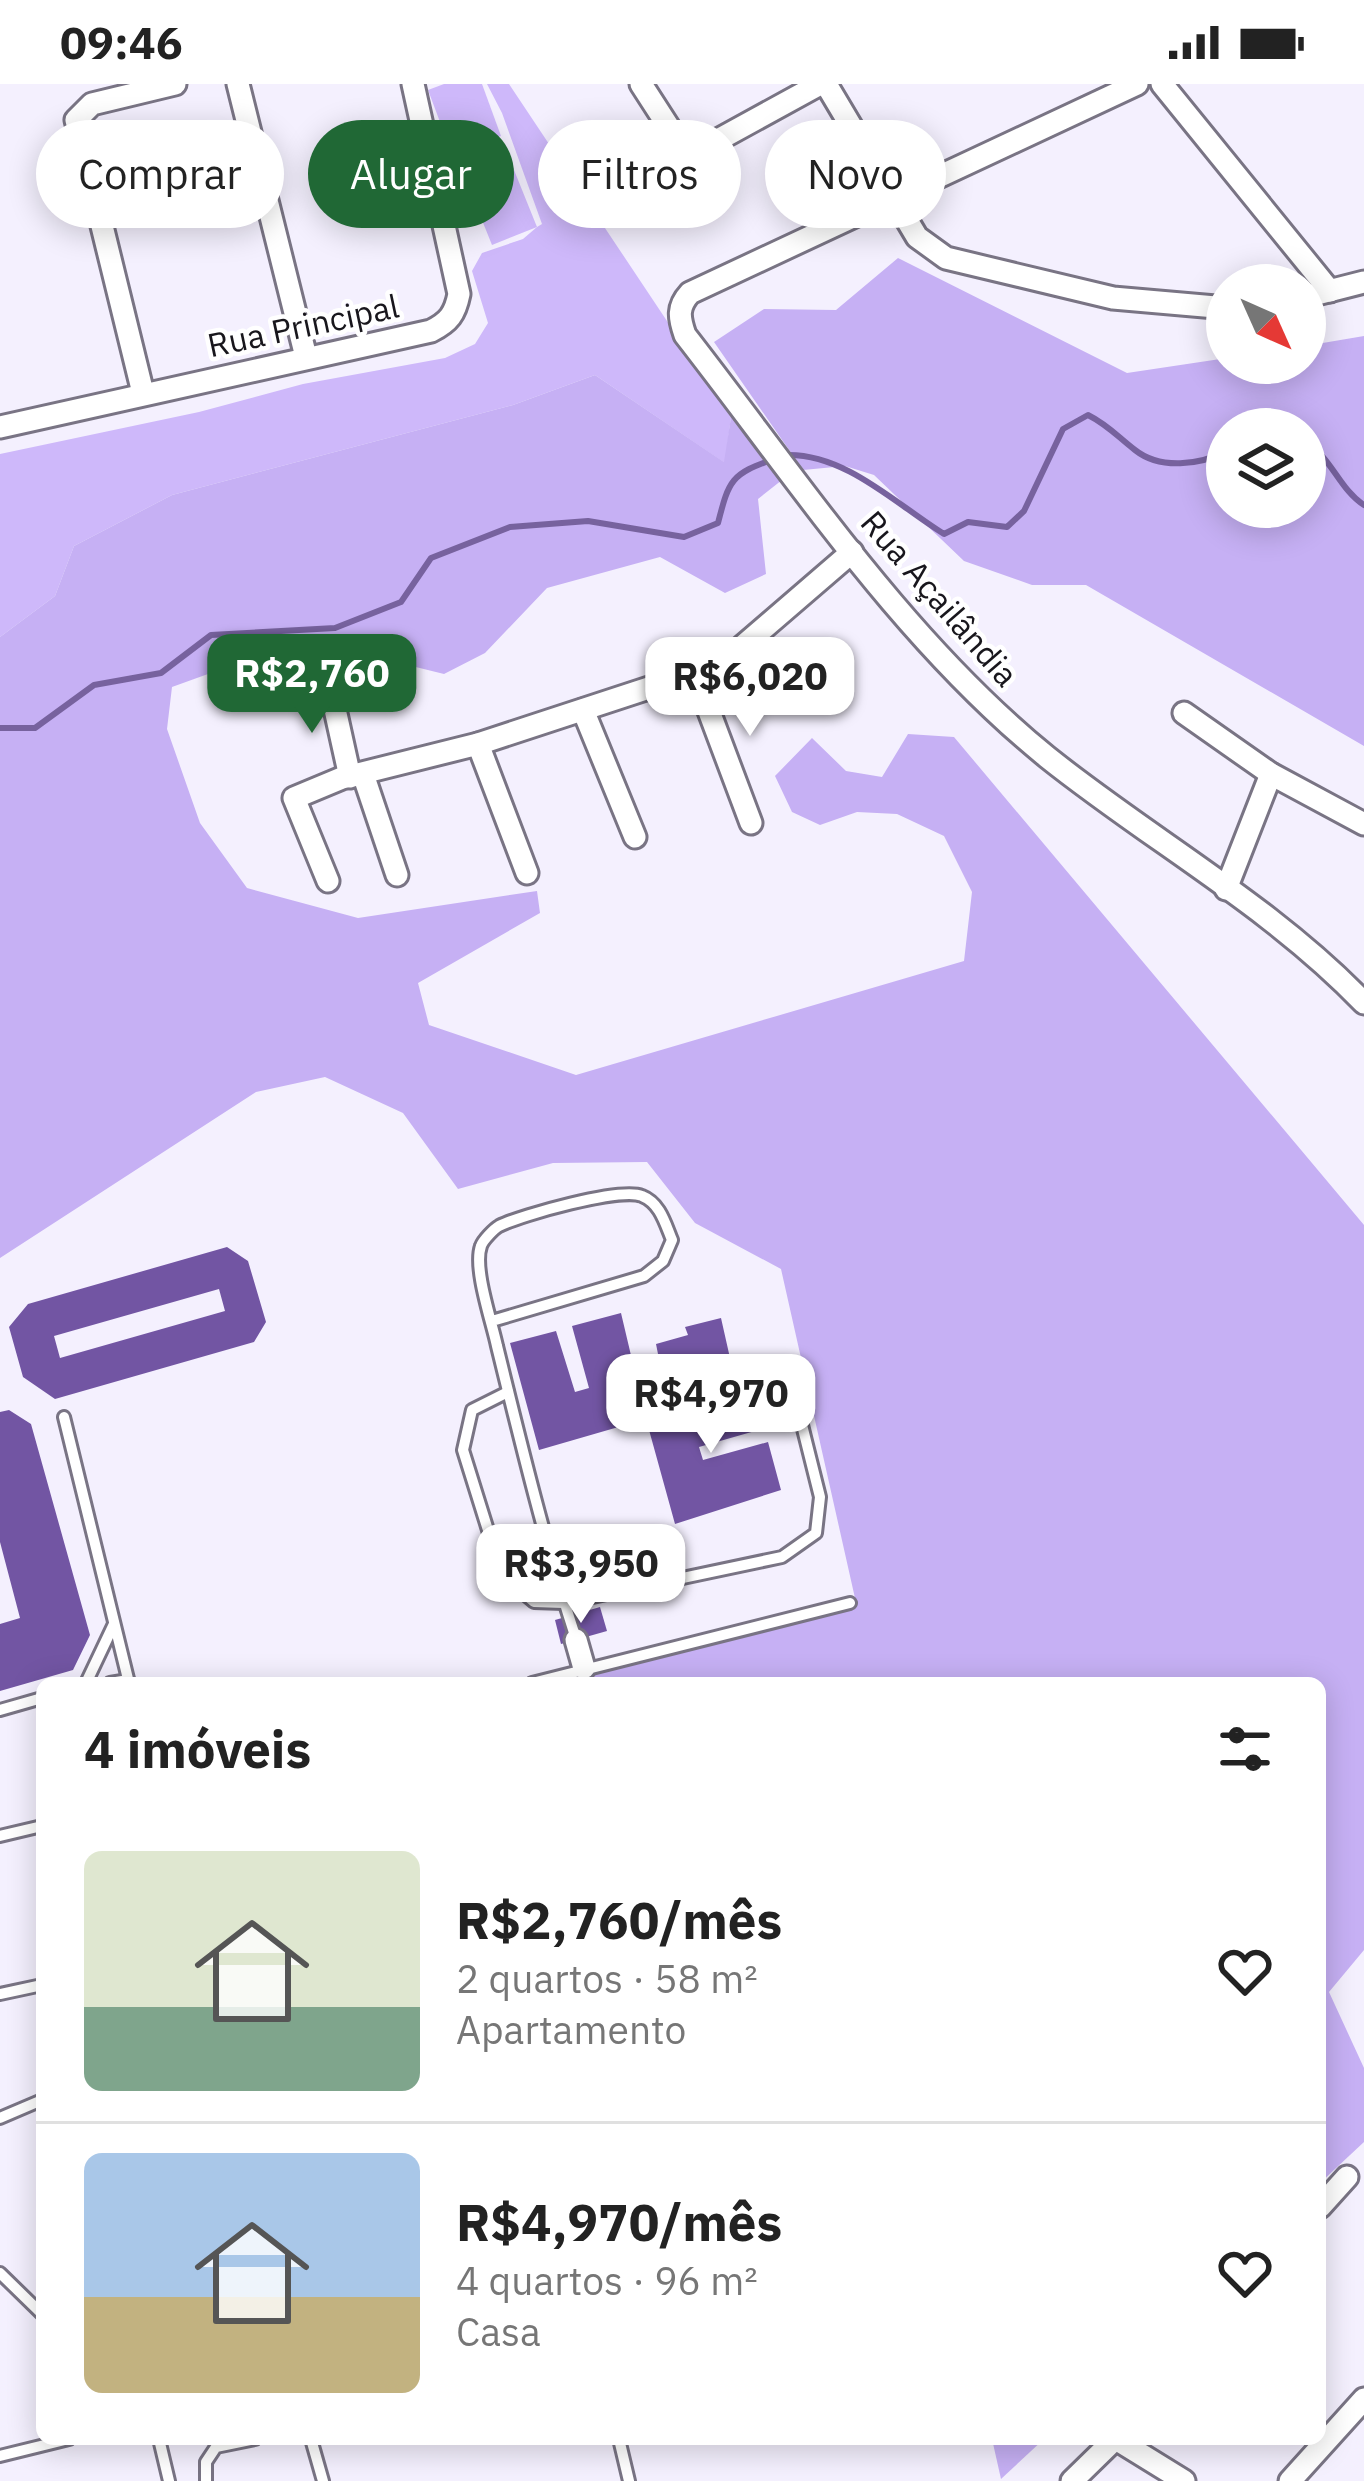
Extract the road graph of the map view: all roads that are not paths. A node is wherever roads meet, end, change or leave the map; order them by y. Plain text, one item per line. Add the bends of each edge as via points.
1 (238, 84) edge
2 (413, 84) edge
3 (641, 84) edge
4 (823, 84) edge
5 (1136, 84) edge
6 (1162, 84) edge
7 (165, 86) edge
8 (844, 120) edge
9 (946, 172) edge
10 (828, 228) edge
11 (911, 228) edge
12 (1364, 283) edge
13 (1330, 291) junction
14 (1326, 292) edge
15 (1206, 306) edge
16 (306, 358) junction
17 (143, 393) junction
18 (0, 427) edge
19 (852, 551) junction
20 (695, 674) junction
21 (329, 682) dead end
22 (583, 710) junction
23 (1184, 713) dead end
24 (478, 744) junction
25 (1271, 774) junction
26 (356, 775) junction
27 (751, 823) dead end
28 (1364, 824) edge
29 (635, 837) dead end
30 (527, 873) dead end
31 (397, 875) dead end
32 (328, 881) dead end
33 (1226, 889) junction
34 (1364, 1003) edge
35 (492, 1321) junction
36 (787, 1365) dead end
37 (508, 1392) junction
38 (64, 1418) dead end
39 (564, 1603) junction
40 (850, 1604) dead end
41 (114, 1624) junction
42 (576, 1640) joint
43 (584, 1668) junction
44 (89, 1677) edge
45 (128, 1677) edge
46 (553, 1677) edge
47 (36, 1701) edge
48 (0, 1710) edge
49 (36, 1827) edge
50 (0, 1836) edge
51 (36, 1986) edge
52 (0, 1994) edge
53 (36, 2103) edge
54 (0, 2118) edge
55 (1347, 2177) dead end
56 (1326, 2200) edge
57 (0, 2273) edge
58 (36, 2308) edge
59 (1364, 2399) edge
60 (1326, 2441) edge
61 (45, 2445) edge
62 (160, 2445) edge
63 (226, 2445) edge
64 (313, 2445) edge
65 (620, 2445) edge
66 (1109, 2445) edge
67 (1125, 2445) edge
68 (1322, 2445) edge
69 (0, 2456) edge
70 (169, 2481) edge
71 (206, 2481) edge
72 (323, 2481) edge
73 (629, 2481) edge
74 (1072, 2481) edge
75 (1184, 2481) edge
76 (1290, 2481) edge

1 - 16 street
2 - 16 street, Rua Principal via 459,294 455,312 430,331
3 - 4 street via 696,152
4 - 8 street
5 - 9 street
6 - 13 street
7 - 17 street via 92,104 76,120
10 - 19 street, Rua Açailândia via 690,293 680,309 685,335
11 - 15 street via 946,258 1113,298
12 - 13 street
13 - 14 street
16 - 17 street, Rua Principal
17 - 18 street, Rua Principal
19 - 20 street via 722,664
19 - 33 street, Rua Açailândia via 987,703
20 - 22 street
20 - 27 street
21 - 26 street
22 - 24 street
22 - 29 street
23 - 25 street
24 - 26 street
24 - 30 street
25 - 28 street
25 - 33 street
26 - 31 street
26 - 32 street via 294,797
33 - 34 street, Rua Açailândia via 1317,954
35 - 35 lane via 481,1246 495,1227 614,1192 642,1196 660,1210 672,1240 644,1276
35 - 37 lane
36 - 39 lane via 820,1497 816,1534 782,1556
37 - 39 lane
37 - 39 lane via 472,1410 463,1450 502,1574 534,1602
38 - 41 lane
39 - 42 lane
40 - 43 lane
41 - 44 lane
41 - 45 lane
42 - 43 street
43 - 46 lane
47 - 48 lane
49 - 50 lane
51 - 52 lane
53 - 54 lane
55 - 56 street
57 - 58 lane
59 - 60 street
61 - 69 lane
62 - 70 lane
63 - 71 lane via 206,2462
64 - 72 lane
65 - 73 lane
66 - 74 street
67 - 75 street
68 - 76 street

